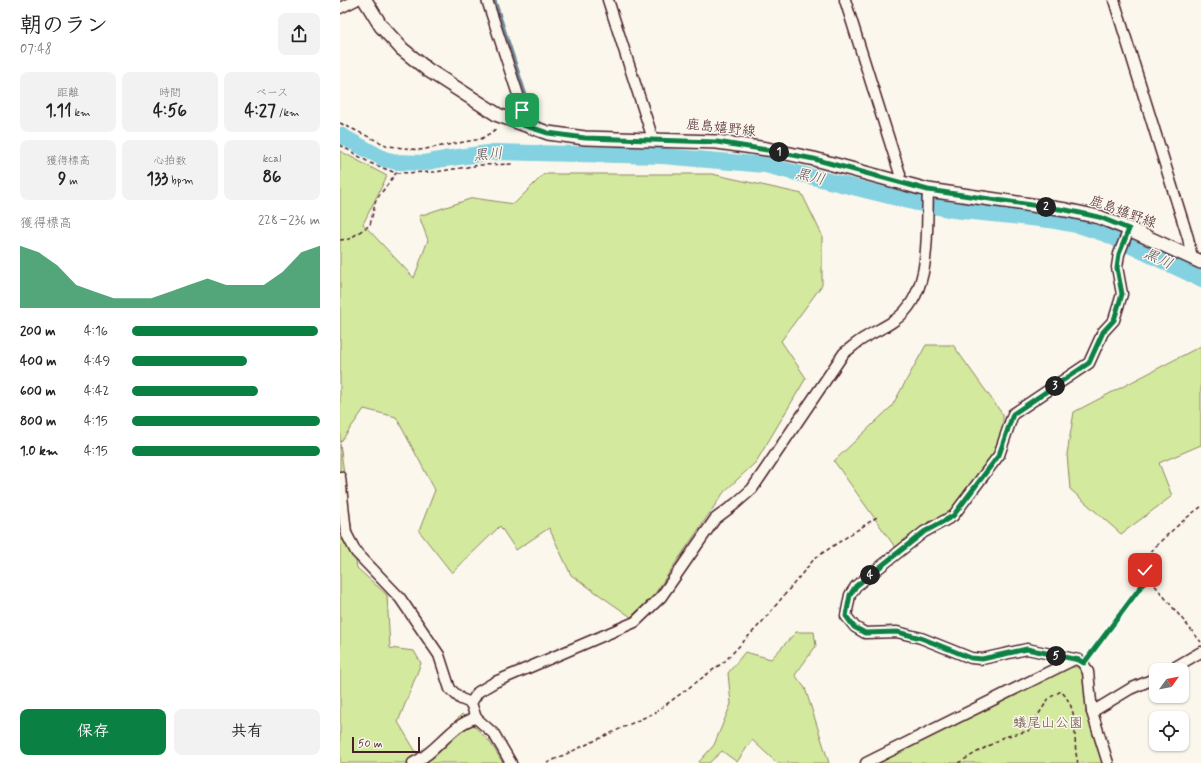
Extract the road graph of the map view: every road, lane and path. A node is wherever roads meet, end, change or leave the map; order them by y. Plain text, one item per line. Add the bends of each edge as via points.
1 (356, 0) edge
2 (364, 0) edge
3 (488, 0) edge
4 (608, 0) edge
5 (845, 0) edge
6 (1114, 0) edge
7 (340, 8) edge
8 (498, 115) junction
9 (340, 123) edge
10 (523, 125) junction
11 (653, 139) junction
12 (340, 144) edge
13 (514, 164) dead end
14 (396, 173) junction
15 (898, 181) junction
16 (928, 190) junction
17 (1129, 229) junction
18 (340, 240) edge
19 (1196, 260) edge
20 (340, 478) edge
21 (1201, 507) edge
22 (877, 517) dead end
23 (1148, 577) junction
24 (1201, 642) edge
25 (1201, 652) edge
26 (1073, 660) junction
27 (1084, 663) junction
28 (1182, 663) edge
29 (1149, 681) edge
30 (471, 703) junction
31 (1092, 712) junction
32 (476, 718) junction
33 (413, 763) edge
34 (511, 763) edge
35 (547, 763) edge
36 (866, 763) edge
37 (958, 763) edge
38 (1078, 763) edge
39 (1108, 763) edge

1 - 7 street
2 - 8 main road, 鹿島嬉野線 via 381,26 402,49 428,70
3 - 10 street via 522,110
4 - 11 street
5 - 15 street via 900,174
6 - 19 street
8 - 9 path via 494,130 481,139 420,150 388,146
8 - 10 main road, 鹿島嬉野線
10 - 11 main road, 鹿島嬉野線 via 548,133 585,138
11 - 15 main road, 鹿島嬉野線 via 717,142 767,150
12 - 14 path via 370,163
13 - 14 path
14 - 18 path via 376,200 370,225 349,239
15 - 16 main road, 鹿島嬉野線
16 - 17 main road, 鹿島嬉野線 via 1066,210 1099,217
16 - 30 street via 924,273 909,308 844,353 752,489 715,519 662,597 635,622 495,682 478,692
17 - 19 main road, 鹿島嬉野線
17 - 26 street via 1119,254 1117,268 1122,294 1114,320 1103,332 1089,363 1013,414 999,455 953,516 924,532 856,586 850,595 846,616 854,627 865,633 897,632 921,638 971,658 982,659 1027,649
20 - 30 street via 346,533 356,552 400,598 439,656 450,689 461,699
21 - 23 path via 1190,514 1149,554 1145,570
22 - 35 path via 815,558 762,622 725,661 662,708
23 - 24 path
23 - 27 path
25 - 28 street
26 - 27 street
26 - 36 street
27 - 31 street via 1088,672
29 - 31 street via 1130,689
30 - 32 street
31 - 39 street
32 - 33 street via 466,720 424,758
32 - 34 street via 494,734
37 - 38 path via 1004,738 1028,731 1049,698 1061,691 1069,700 1077,733 1075,752

